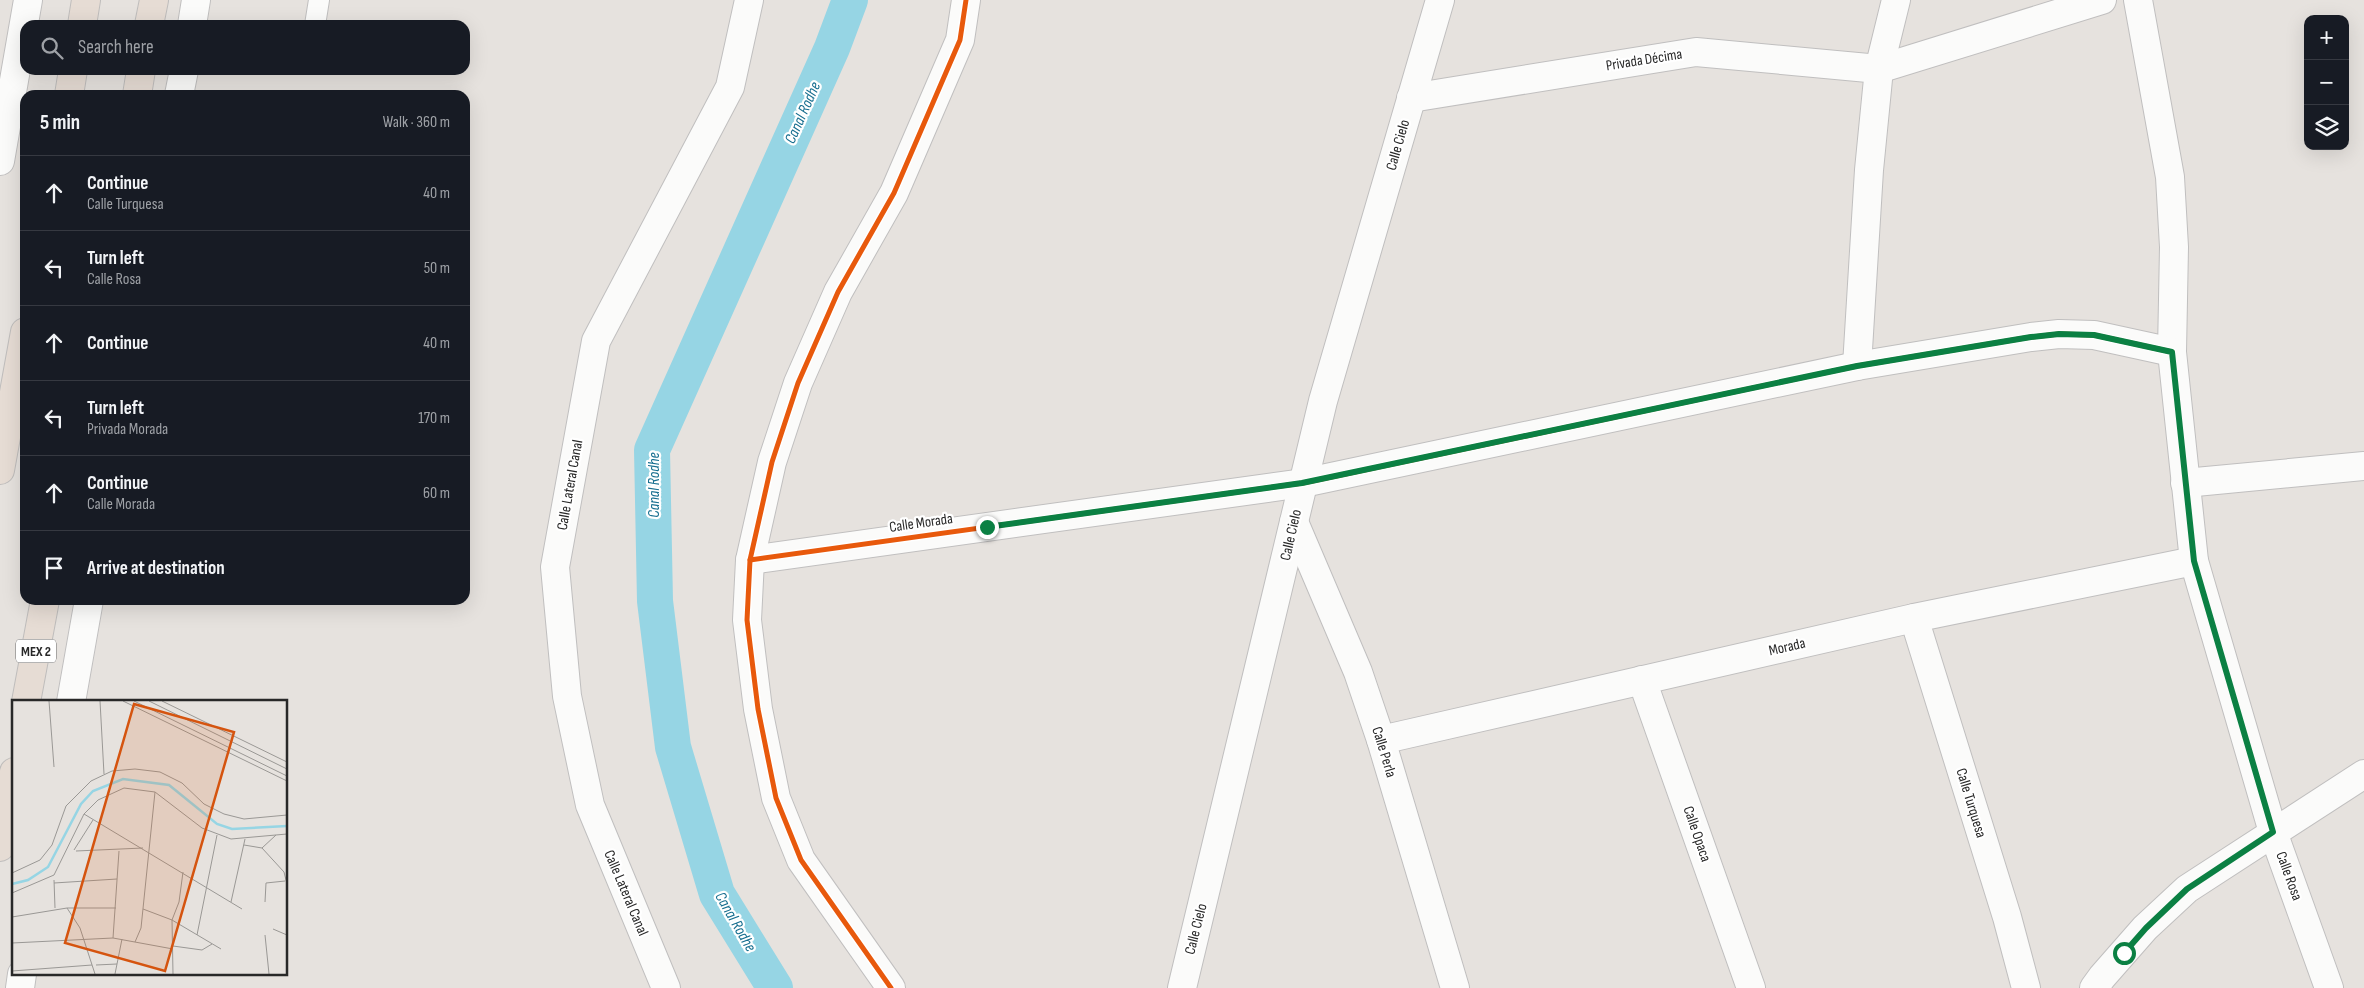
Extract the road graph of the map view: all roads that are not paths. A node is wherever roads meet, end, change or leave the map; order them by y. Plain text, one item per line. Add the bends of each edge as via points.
1 (28, 0) edge
2 (86, 0) edge
3 (154, 0) edge
4 (196, 0) edge
5 (319, 0) edge
6 (748, 0) edge
7 (966, 0) edge
8 (1440, 0) edge
9 (1896, 0) edge
10 (2102, 0) edge
11 (2138, 0) edge
12 (25, 20) edge
13 (83, 20) edge
14 (150, 20) edge
15 (193, 20) edge
16 (316, 20) edge
17 (20, 46) edge
18 (1879, 69) junction
19 (73, 75) edge
20 (140, 75) edge
21 (183, 75) edge
22 (70, 90) edge
23 (138, 90) edge
24 (180, 90) edge
25 (1412, 98) junction
26 (0, 161) edge
27 (2172, 352) junction
28 (20, 360) edge
29 (1857, 366) junction
30 (2364, 466) edge
31 (0, 470) edge
32 (1302, 483) junction
33 (2185, 483) junction
34 (1294, 522) junction
35 (750, 560) junction
36 (2194, 561) junction
37 (44, 605) edge
38 (88, 605) edge
39 (1914, 618) junction
40 (1642, 680) junction
41 (26, 700) edge
42 (71, 700) edge
43 (1381, 740) junction
44 (2364, 774) edge
45 (12, 783) edge
46 (2273, 832) junction
47 (0, 847) edge
48 (666, 988) edge
49 (891, 988) edge
50 (1182, 988) edge
51 (1455, 988) edge
52 (1751, 988) edge
53 (2026, 988) edge
54 (2094, 988) edge
55 (2329, 988) edge

1 - 12 street
2 - 13 highway
3 - 14 highway
4 - 15 street
5 - 16 lane
6 - 48 street, Calle Lateral Canal via 730,87 596,341 555,567 567,696 590,805
7 - 35 street via 960,40 894,193 838,292 798,383 772,462
8 - 25 street, Calle Cielo
9 - 18 street
10 - 18 street
11 - 27 street, Calle Rosa via 2170,177 2174,247
17 - 26 street
18 - 25 street, Privada Décima via 1696,52
18 - 29 street via 1869,170
19 - 22 highway
20 - 23 highway
21 - 24 street
25 - 32 street, Calle Cielo
27 - 29 street, Calle Morada via 2094,335 2059,334
27 - 33 street, Calle Rosa
28 - 31 highway
29 - 32 street, Calle Morada
30 - 33 street
32 - 34 street, Calle Cielo
32 - 35 street, Calle Morada
33 - 36 street, Calle Rosa
34 - 43 street, Calle Perla via 1358,672
34 - 50 street, Calle Cielo
35 - 49 street via 747,620 758,709 776,798 801,860
36 - 39 street, Morada
36 - 46 street, Calle Rosa
37 - 41 highway, MEX 2
38 - 42 street
39 - 40 street, Morada
39 - 53 street, Calle Turquesa
40 - 43 street, Morada
40 - 52 street, Calle Opaca
43 - 51 street, Calle Perla
44 - 46 street
45 - 47 highway
46 - 54 street via 2187,889 2146,928
46 - 55 street, Calle Rosa

